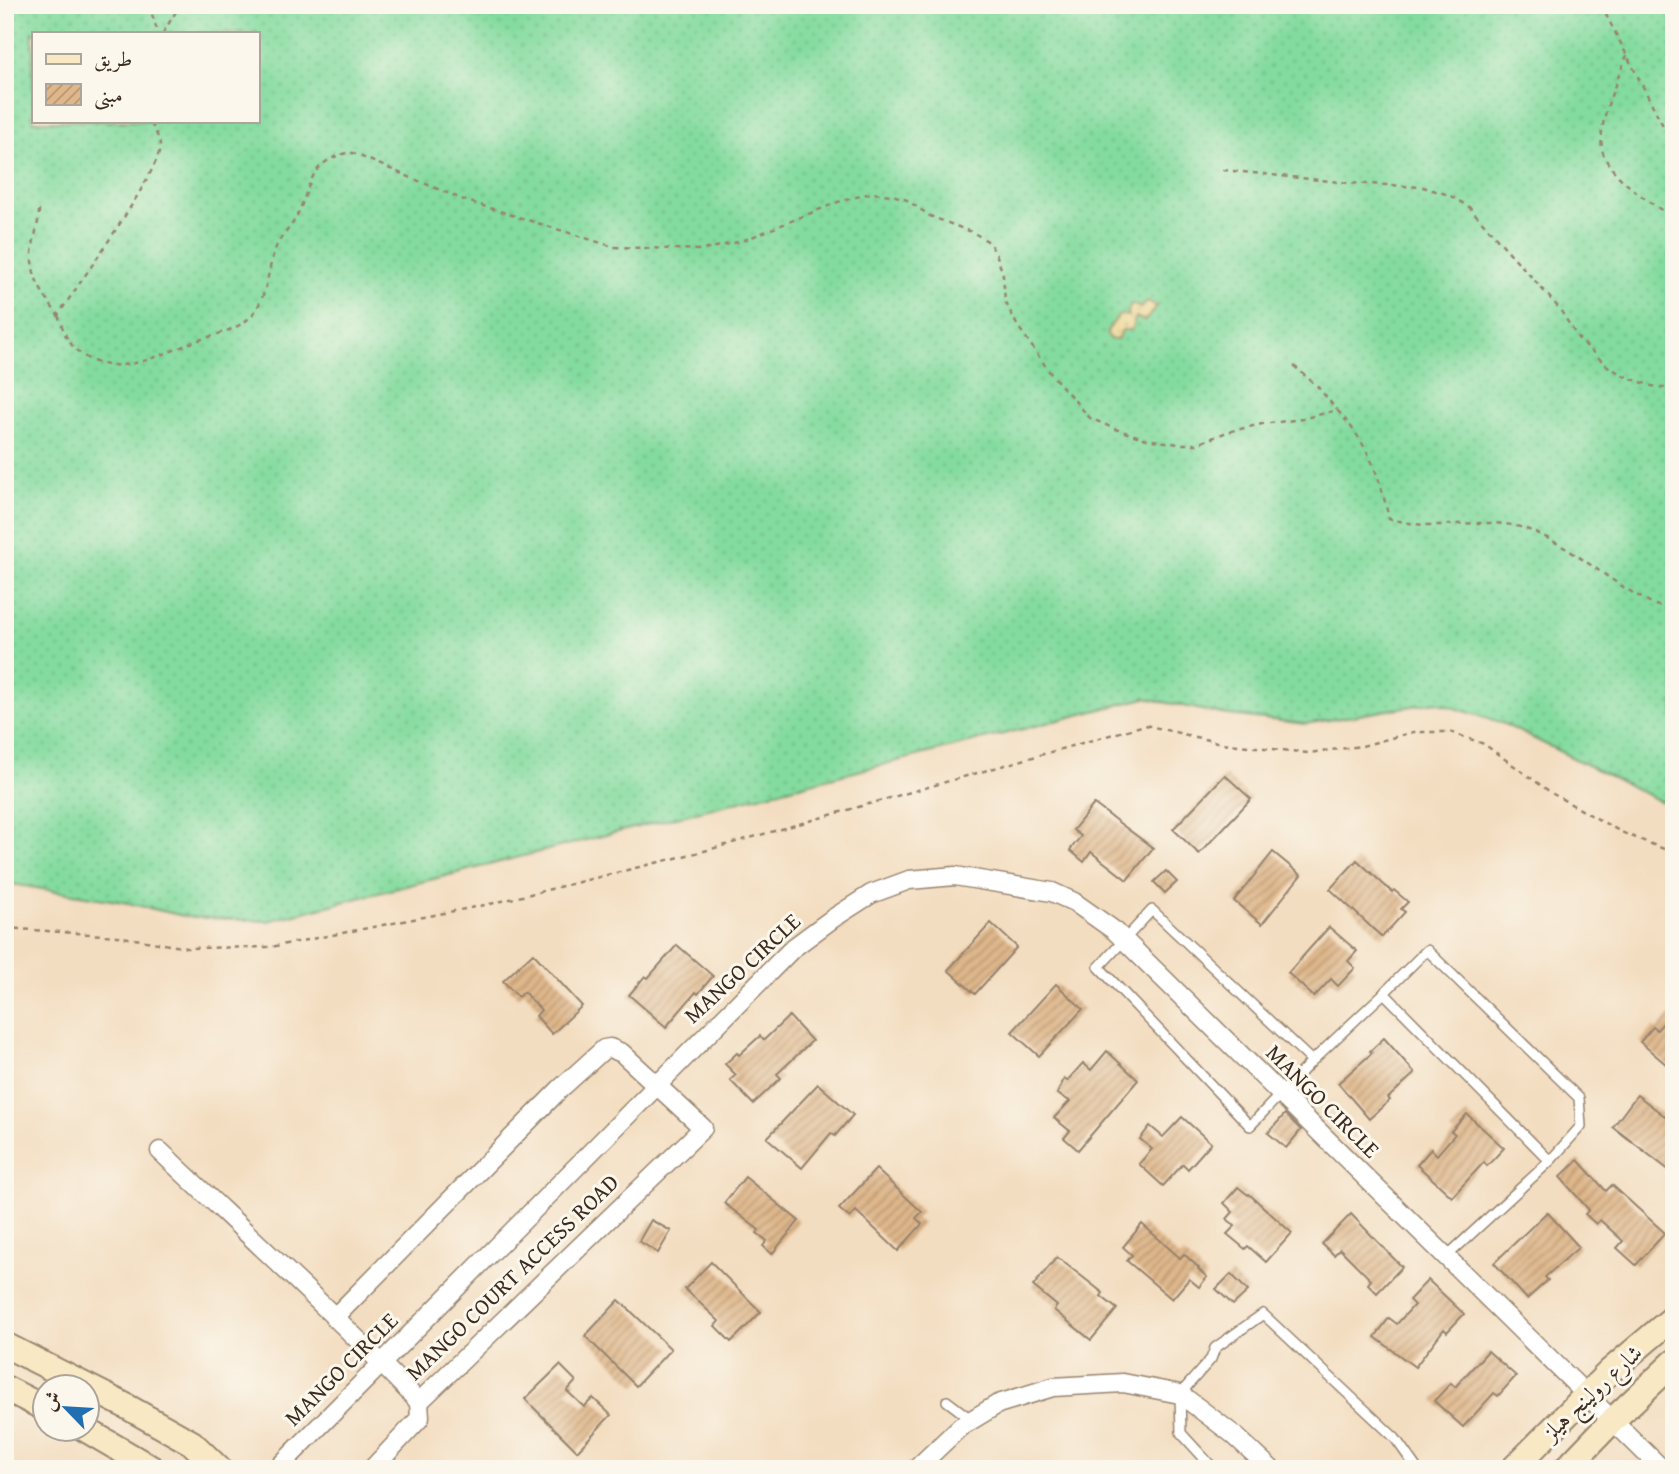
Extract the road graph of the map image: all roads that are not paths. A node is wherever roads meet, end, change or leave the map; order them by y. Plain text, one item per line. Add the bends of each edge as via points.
1 (1125, 940) junction
2 (1384, 993) junction
3 (1312, 1061) junction
4 (657, 1085) junction
5 (1281, 1095) junction
6 (160, 1152) dead end
7 (1550, 1161) junction
8 (1446, 1257) junction
9 (1674, 1317) edge
10 (334, 1318) junction
11 (5, 1345) edge
12 (1674, 1362) edge
13 (382, 1363) junction
14 (5, 1388) edge
15 (1181, 1394) junction
16 (1586, 1395) junction
17 (947, 1401) dead end
18 (32, 1402) edge
19 (419, 1402) junction
20 (972, 1420) junction
21 (1612, 1421) junction
22 (102, 1440) edge
23 (153, 1469) edge
24 (219, 1469) edge
25 (276, 1469) edge
26 (372, 1469) edge
27 (916, 1469) edge
28 (1214, 1469) edge
29 (1271, 1469) edge
30 (1412, 1469) edge
31 (1513, 1469) edge
32 (1566, 1469) edge
33 (1661, 1469) edge

1 - 3 lane via 1152,910
1 - 4 street, MANGO CIRCLE via 1074,902 1052,892 955,876 909,880 871,894 793,948
1 - 5 street, MANGO CIRCLE
1 - 5 lane via 1099,967 1250,1126
2 - 3 lane
2 - 7 lane
2 - 7 lane via 1427,950 1579,1098 1581,1126
3 - 5 lane
4 - 10 street via 622,1053 604,1049
4 - 13 street, MANGO CIRCLE
4 - 19 street, MANGO COURT ACCESS ROAD via 703,1128
5 - 8 street, MANGO CIRCLE
6 - 10 street, MANGO COURT ACCESS ROAD
7 - 8 lane
8 - 16 street, MANGO CIRCLE
9 - 16 main road, شارع رولينج هيلز
10 - 13 street, MANGO COURT ACCESS ROAD
11 - 24 main road via 192,1443
12 - 21 main road, شارع رولينج هيلز
13 - 19 street, MANGO COURT ACCESS ROAD
13 - 25 street, MANGO CIRCLE
14 - 18 main road
15 - 20 street via 1123,1383 1053,1387 998,1404
15 - 28 lane via 1181,1433
15 - 29 street
15 - 30 lane via 1215,1348 1263,1314 1395,1438 1415,1466
16 - 21 street, MANGO CIRCLE
16 - 31 main road, شارع رولينج هيلز
17 - 20 lane
19 - 26 street via 420,1418
20 - 27 street
21 - 32 main road, شارع رولينج هيلز
21 - 33 street, MANGO CIRCLE
22 - 23 main road

